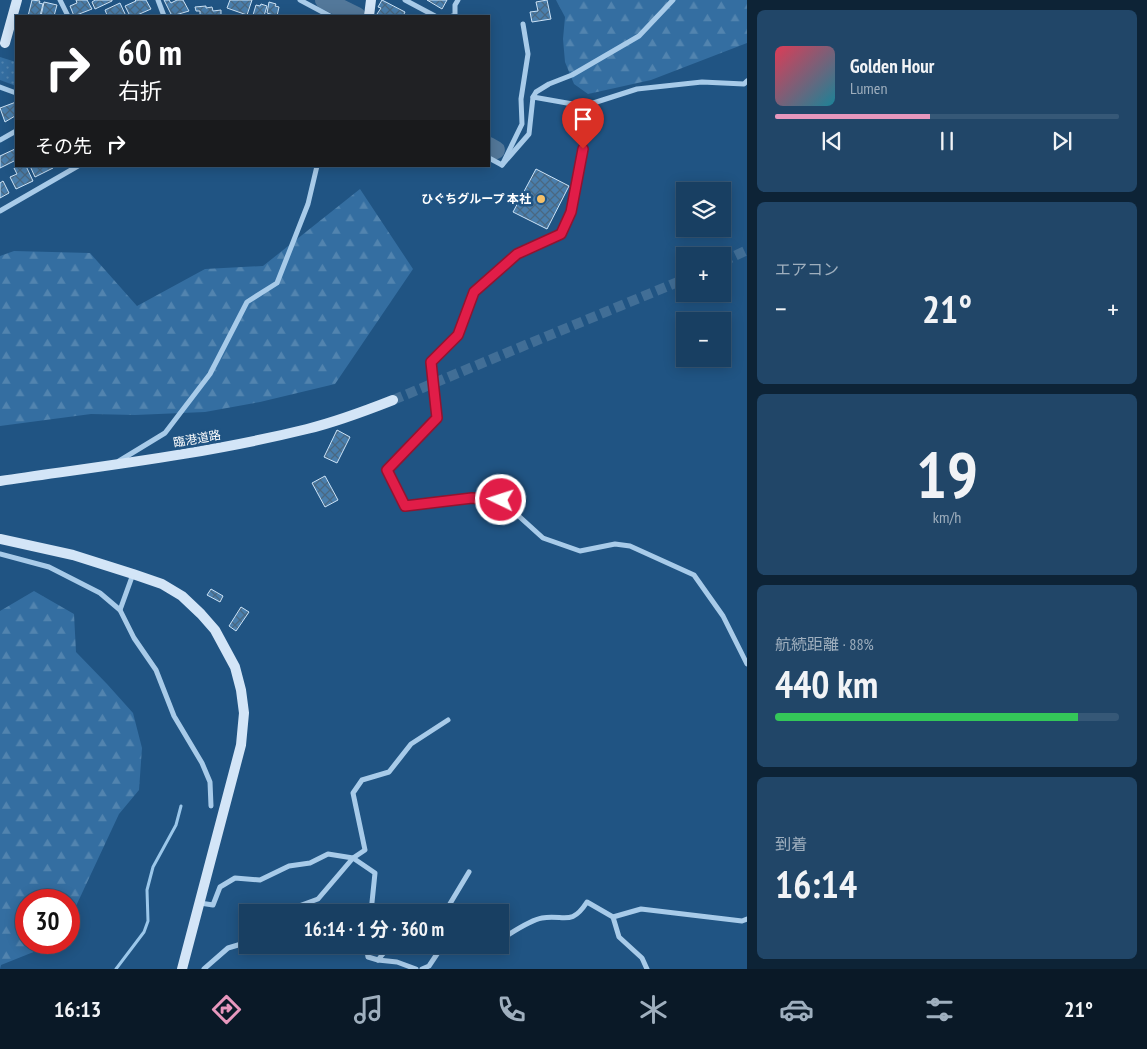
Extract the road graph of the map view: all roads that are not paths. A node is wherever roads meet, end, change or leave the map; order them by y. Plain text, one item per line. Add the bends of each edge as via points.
1 (17, 0) edge
2 (60, 0) edge
3 (158, 0) edge
4 (300, 0) edge
5 (371, 0) edge
6 (405, 0) edge
7 (458, 0) edge
8 (673, 0) edge
9 (369, 14) edge
10 (68, 15) edge
11 (163, 15) edge
12 (328, 15) edge
13 (433, 15) edge
14 (454, 15) edge
15 (523, 24) dead end
16 (2, 43) edge
17 (15, 46) edge
18 (747, 81) edge
19 (0, 87) edge
20 (15, 93) edge
21 (533, 98) junction
22 (584, 106) junction
23 (15, 132) edge
24 (0, 140) edge
25 (490, 159) edge
26 (502, 165) junction
27 (76, 167) edge
28 (317, 167) edge
29 (0, 212) edge
30 (393, 400) tunnel mouth
31 (112, 465) junction
32 (0, 481) edge
33 (0, 539) edge
34 (0, 554) edge
35 (133, 574) junction
36 (120, 610) junction
37 (747, 664) edge
38 (448, 720) dead end
39 (211, 806) dead end
40 (353, 858) junction
41 (469, 872) dead end
42 (200, 903) junction
43 (306, 904) edge
44 (372, 904) edge
45 (450, 904) edge
46 (613, 917) junction
47 (747, 919) edge
48 (509, 934) edge
49 (239, 945) edge
50 (368, 954) edge
51 (383, 954) edge
52 (437, 954) edge
53 (378, 960) junction
54 (182, 969) edge
55 (204, 969) edge
56 (416, 969) edge
57 (422, 969) edge
58 (647, 969) edge

1 - 16 street
2 - 10 street
3 - 11 street
4 - 12 street
5 - 9 street
6 - 13 street
7 - 14 street
8 - 21 street via 639,36 572,75 549,84 536,92
15 - 26 street via 528,54 521,99 522,124
16 - 17 street
18 - 22 street via 744,84 702,82 637,89
19 - 20 street
21 - 22 street
21 - 26 street via 529,134
22 - 37 street via 583,149 571,212 561,234 517,254 474,292 458,335 431,362 437,418 387,470 405,506 472,498 501,500 543,538 580,552 615,544 630,546 694,576 723,616
23 - 24 street
25 - 26 street
27 - 29 street
28 - 31 street via 308,204 277,283 247,302 210,374 165,433
30 - 31 street, 臨港道路 via 308,429
31 - 32 street, 臨港道路
33 - 35 street via 73,555
34 - 36 street via 49,567 100,593
35 - 36 street
35 - 42 street via 162,584 202,614 236,667 241,690 244,713 241,745
36 - 39 street via 156,670 174,716 202,763 210,782
38 - 40 street via 411,744 389,772 362,780 353,793 366,850
40 - 42 street via 328,854 310,863 289,866 260,880 235,878 220,887 213,905
40 - 43 street via 318,900
40 - 44 street via 375,873
41 - 45 street
42 - 54 street
46 - 47 street via 641,909
46 - 48 street via 586,902 581,911 568,919 541,918
46 - 58 street via 619,937 642,958
49 - 55 street via 228,948
50 - 53 street
51 - 53 street
52 - 57 street via 430,966
53 - 56 street

